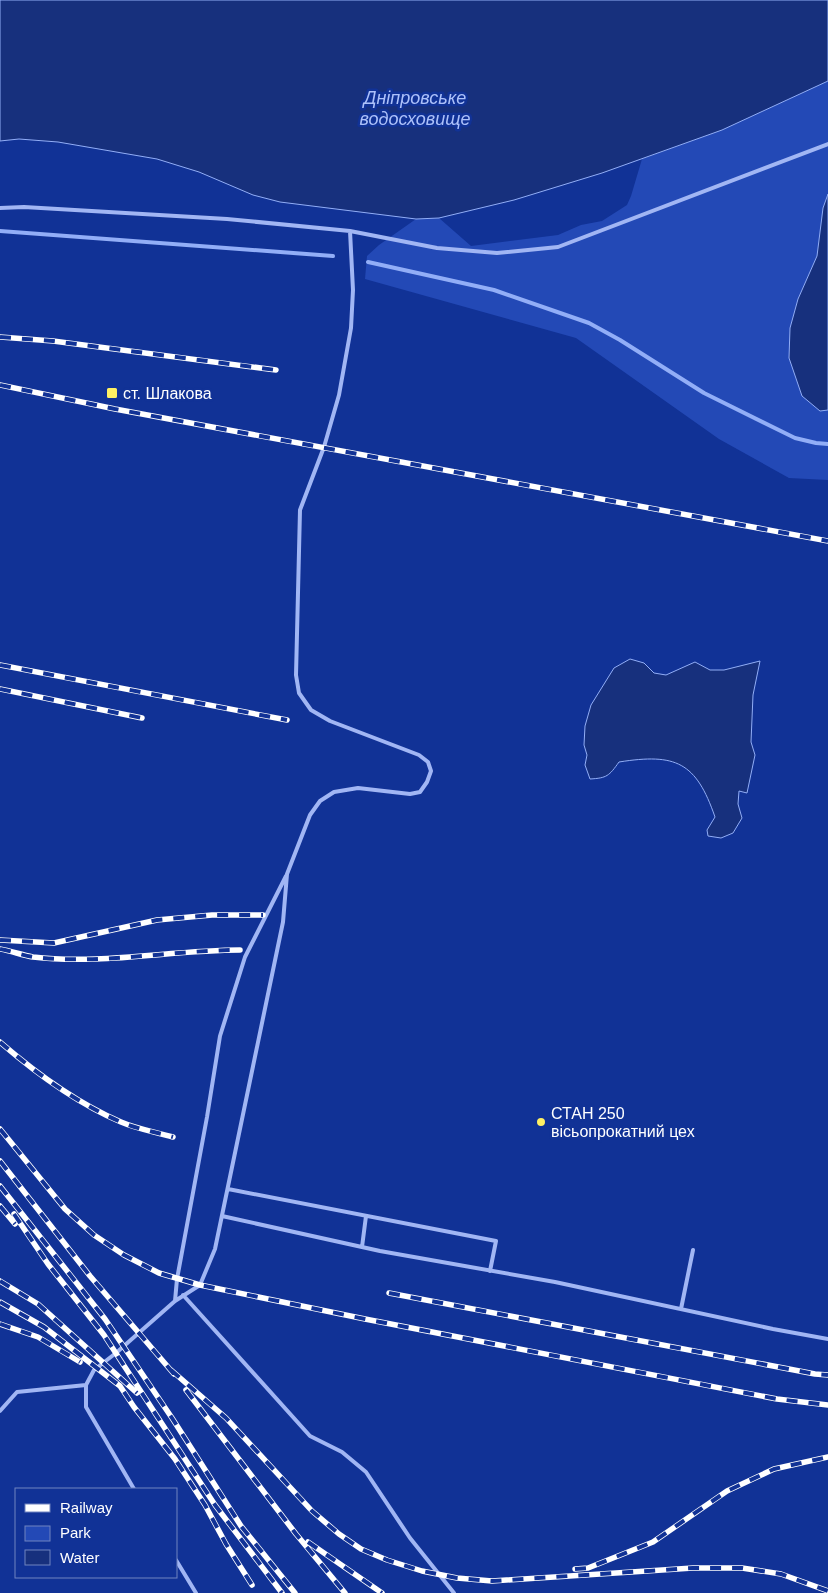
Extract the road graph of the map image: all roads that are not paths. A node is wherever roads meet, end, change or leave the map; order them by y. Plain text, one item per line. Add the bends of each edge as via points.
1 (828, 144) edge
2 (0, 208) edge
3 (350, 231) junction
4 (287, 874) junction
5 (228, 1189) junction
6 (222, 1216) junction
7 (366, 1216) junction
8 (362, 1247) junction
9 (693, 1250) dead end
10 (490, 1270) junction
11 (184, 1295) junction
12 (175, 1300) junction
13 (681, 1310) junction
14 (828, 1339) edge
15 (86, 1385) junction
16 (0, 1411) edge
17 (133, 1488) edge
18 (178, 1563) edge
19 (196, 1593) edge
20 (454, 1593) edge

1 - 3 lane via 558,247 497,254 437,248
2 - 3 lane via 227,219
3 - 4 lane via 351,328 339,395 324,448 300,510 296,674 299,693 311,710 330,721 419,754 428,762 431,771 420,792 410,794 358,788 334,792 320,801 310,815
4 - 5 lane via 283,922
4 - 12 lane via 245,957 220,1036
5 - 6 lane
5 - 7 lane
6 - 8 lane
6 - 11 lane via 215,1249 200,1285
7 - 8 lane
7 - 10 lane via 496,1241
8 - 10 lane
9 - 13 lane
10 - 13 lane
11 - 12 lane
11 - 20 lane via 310,1436 342,1452 366,1472 410,1538
12 - 15 lane via 94,1370
13 - 14 lane
15 - 16 lane via 17,1392
15 - 17 lane via 86,1407
18 - 19 lane

